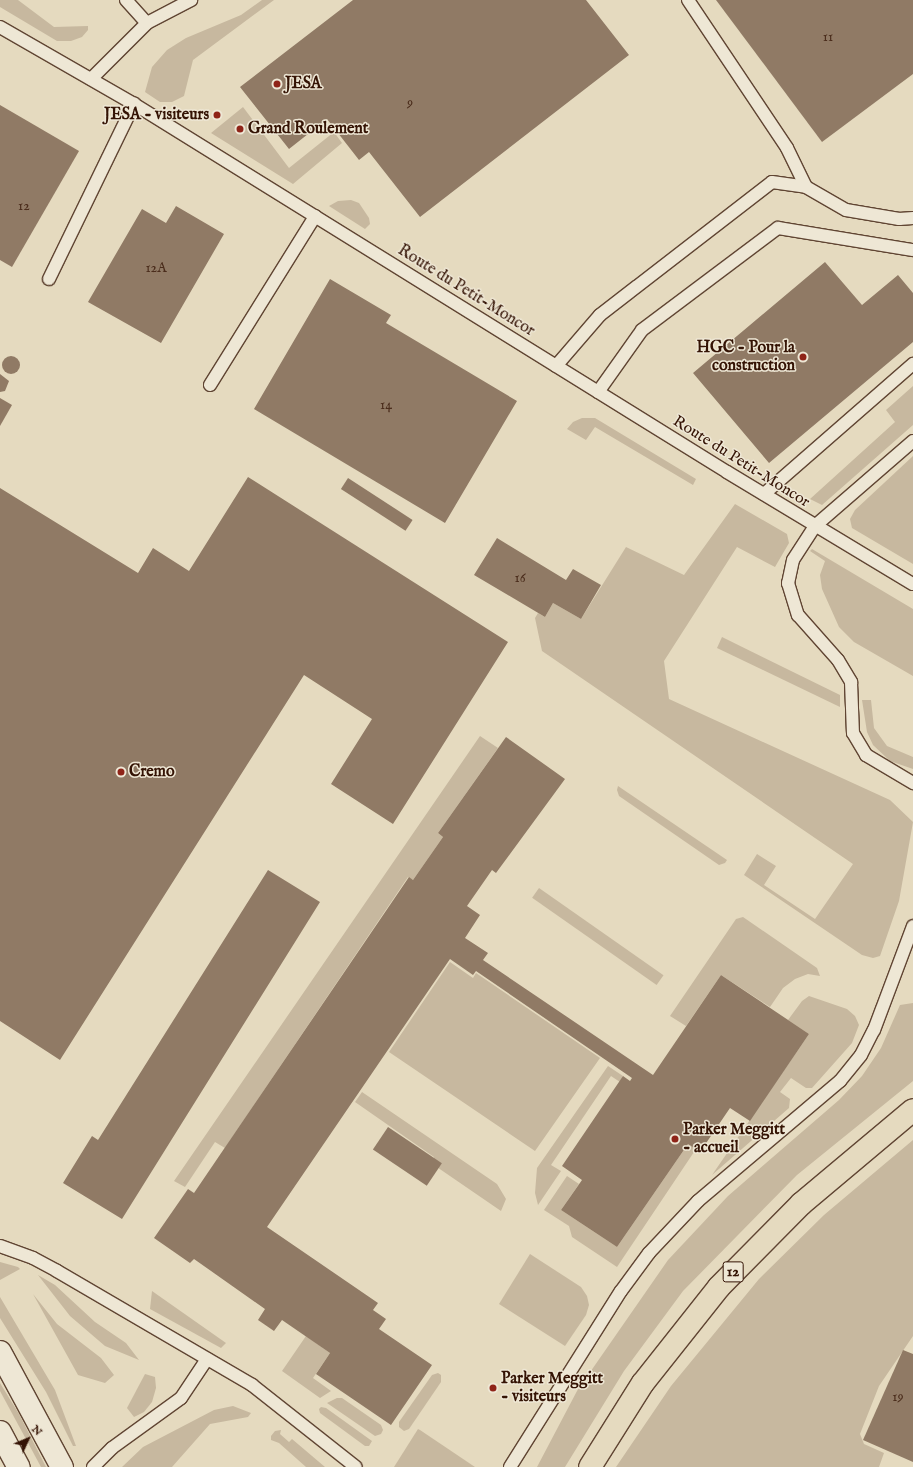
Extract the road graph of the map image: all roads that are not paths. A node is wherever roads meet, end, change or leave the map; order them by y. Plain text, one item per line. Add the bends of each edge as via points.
1 (126, 0) edge
2 (191, 0) edge
3 (688, 0) edge
4 (147, 22) junction
5 (0, 27) edge
6 (91, 79) junction
7 (134, 104) junction
8 (806, 187) junction
9 (316, 216) junction
10 (913, 218) edge
11 (913, 250) edge
12 (49, 279) dead end
13 (913, 364) edge
14 (556, 366) junction
15 (210, 385) dead end
16 (598, 392) junction
17 (913, 442) edge
18 (764, 494) junction
19 (815, 526) junction
20 (913, 584) edge
21 (913, 783) edge
22 (913, 926) edge
23 (913, 1110) edge
24 (0, 1246) edge
25 (0, 1352) edge
26 (207, 1359) junction
27 (0, 1432) edge
28 (19, 1467) edge
29 (62, 1467) edge
30 (93, 1467) edge
31 (356, 1467) edge
32 (510, 1467) edge
33 (590, 1467) edge

1 - 4 lane
2 - 4 lane
3 - 8 lane via 787,148
4 - 6 lane
5 - 6 lane, Route du Petit-Moncor
6 - 7 lane, Route du Petit-Moncor
7 - 9 lane, Route du Petit-Moncor
7 - 12 lane
8 - 10 lane via 846,210 899,219
8 - 14 lane via 772,182 600,315
9 - 14 lane, Route du Petit-Moncor
9 - 15 lane
11 - 16 lane via 778,228 642,330
13 - 18 lane
14 - 16 lane, Route du Petit-Moncor
16 - 18 lane, Route du Petit-Moncor
17 - 19 lane
18 - 19 lane, Route du Petit-Moncor
19 - 20 lane, Route du Petit-Moncor
19 - 21 lane via 794,560 788,583 798,615 838,660 850,682 853,733 866,755
22 - 32 lane via 862,1055 840,1081 698,1201 649,1253 621,1291
23 - 33 highway, 12 via 801,1204 719,1287 643,1383
24 - 26 lane via 58,1271
25 - 29 main road
26 - 30 lane via 181,1398 112,1448
26 - 31 lane via 252,1385
27 - 28 main road

